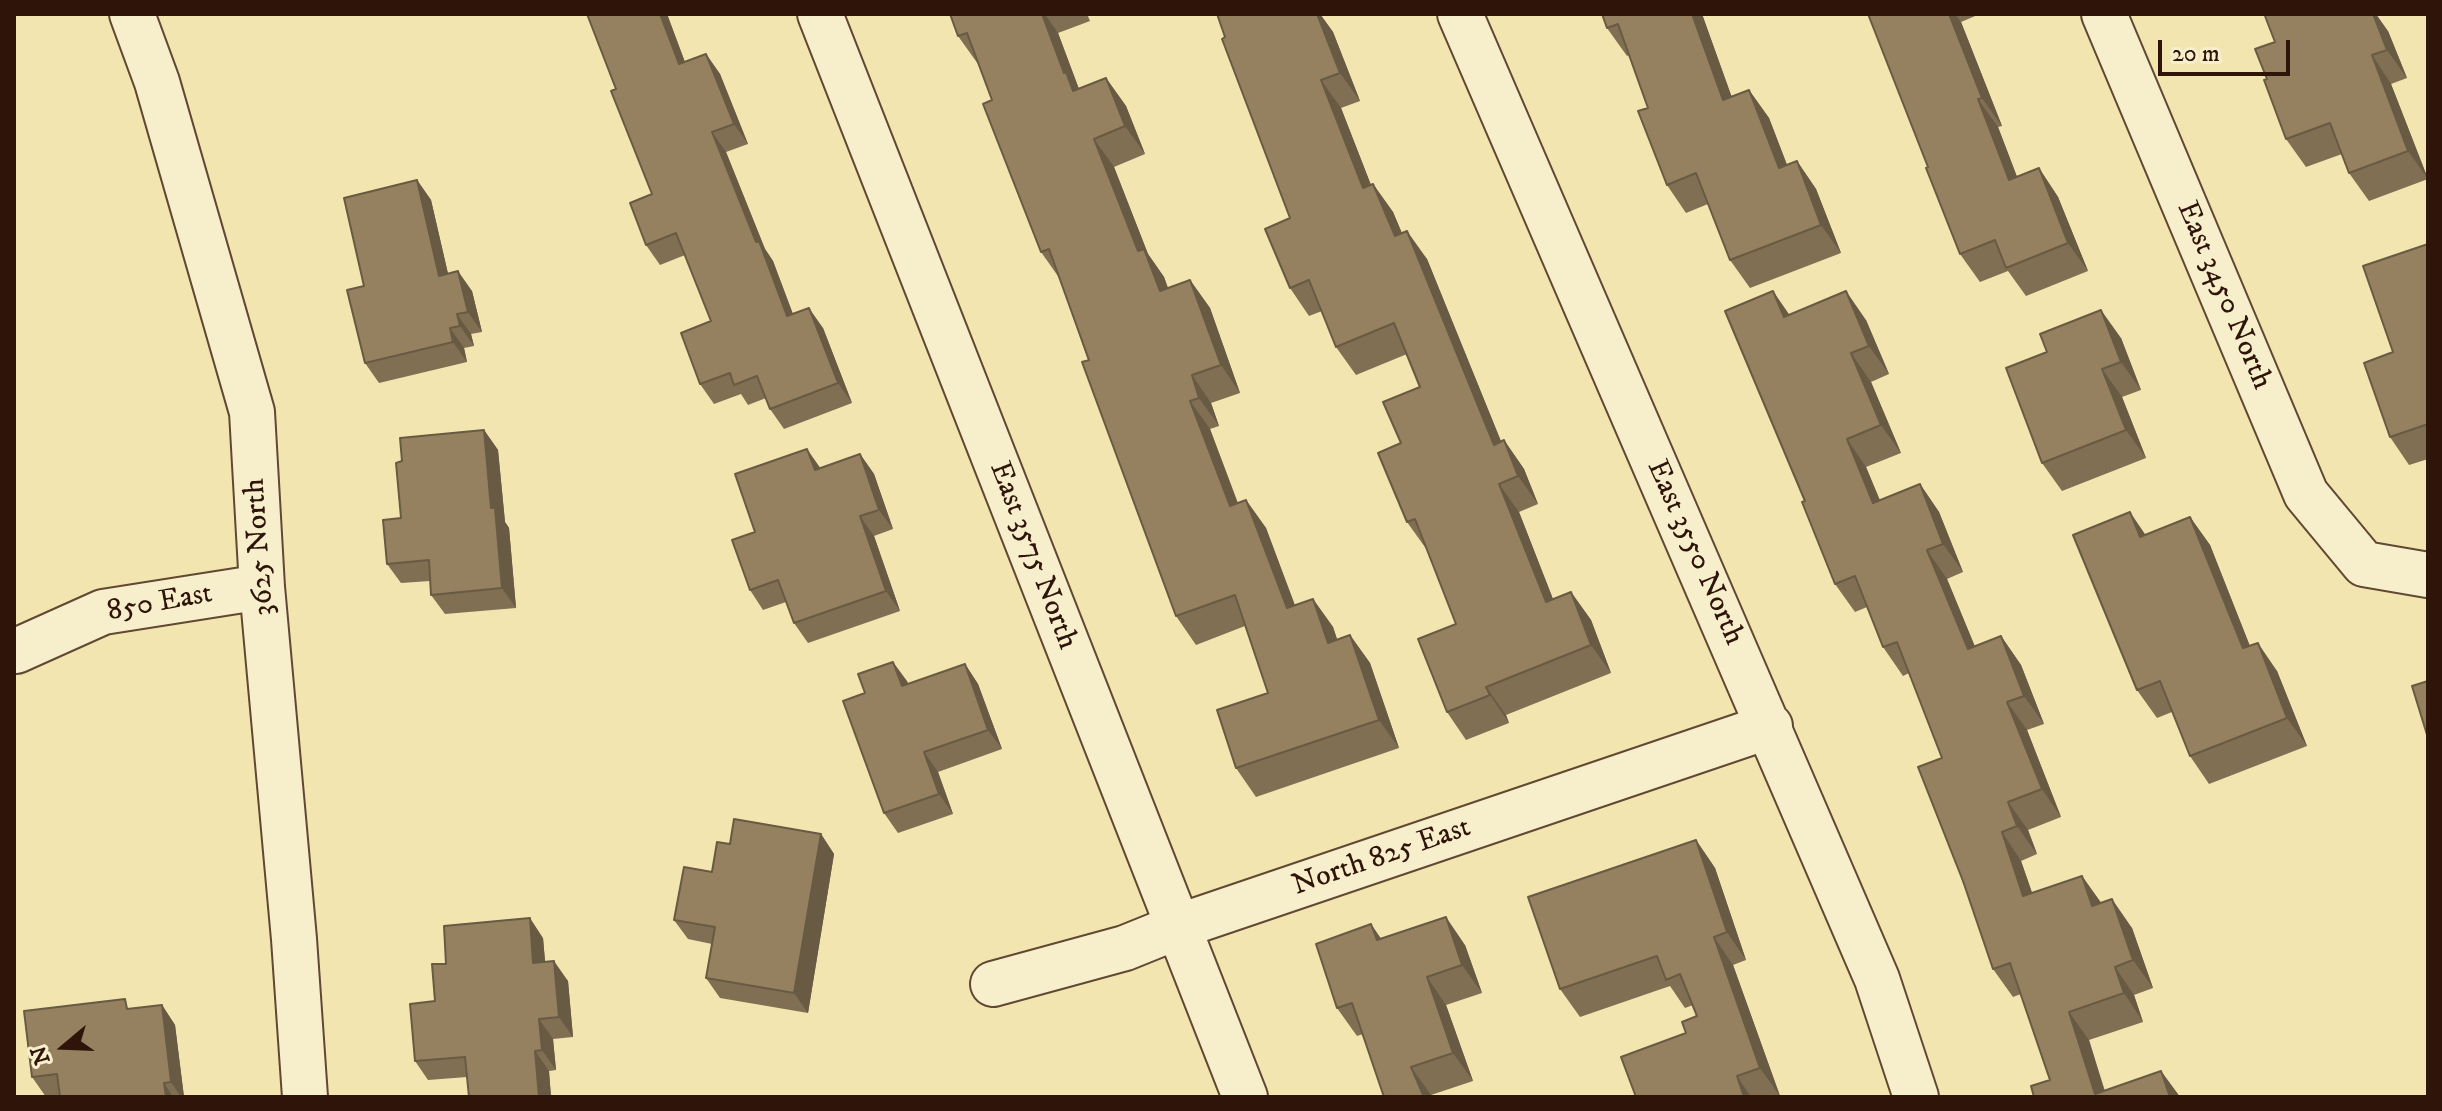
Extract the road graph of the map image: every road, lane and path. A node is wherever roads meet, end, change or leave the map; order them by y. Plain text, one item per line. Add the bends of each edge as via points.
1 (132, 14) edge
2 (820, 14) edge
3 (1460, 14) edge
4 (2104, 14) edge
5 (2428, 575) edge
6 (262, 587) junction
7 (16, 651) edge
8 (1770, 726) junction
9 (1177, 927) junction
10 (993, 984) dead end
11 (305, 1097) edge
12 (1245, 1097) edge
13 (1916, 1097) edge

1 - 6 street, 3625 North via 157,82 252,412
2 - 9 street, East 3575 North
3 - 8 street, East 3550 North
4 - 5 street, East 3450 North via 2306,494 2364,564
6 - 7 street, 850 East via 103,612
6 - 11 street, 3625 North
8 - 9 street, North 825 East
8 - 13 street, East 3550 North via 1877,979
9 - 10 street, North 825 East via 1125,948
9 - 12 street, East 3575 North

